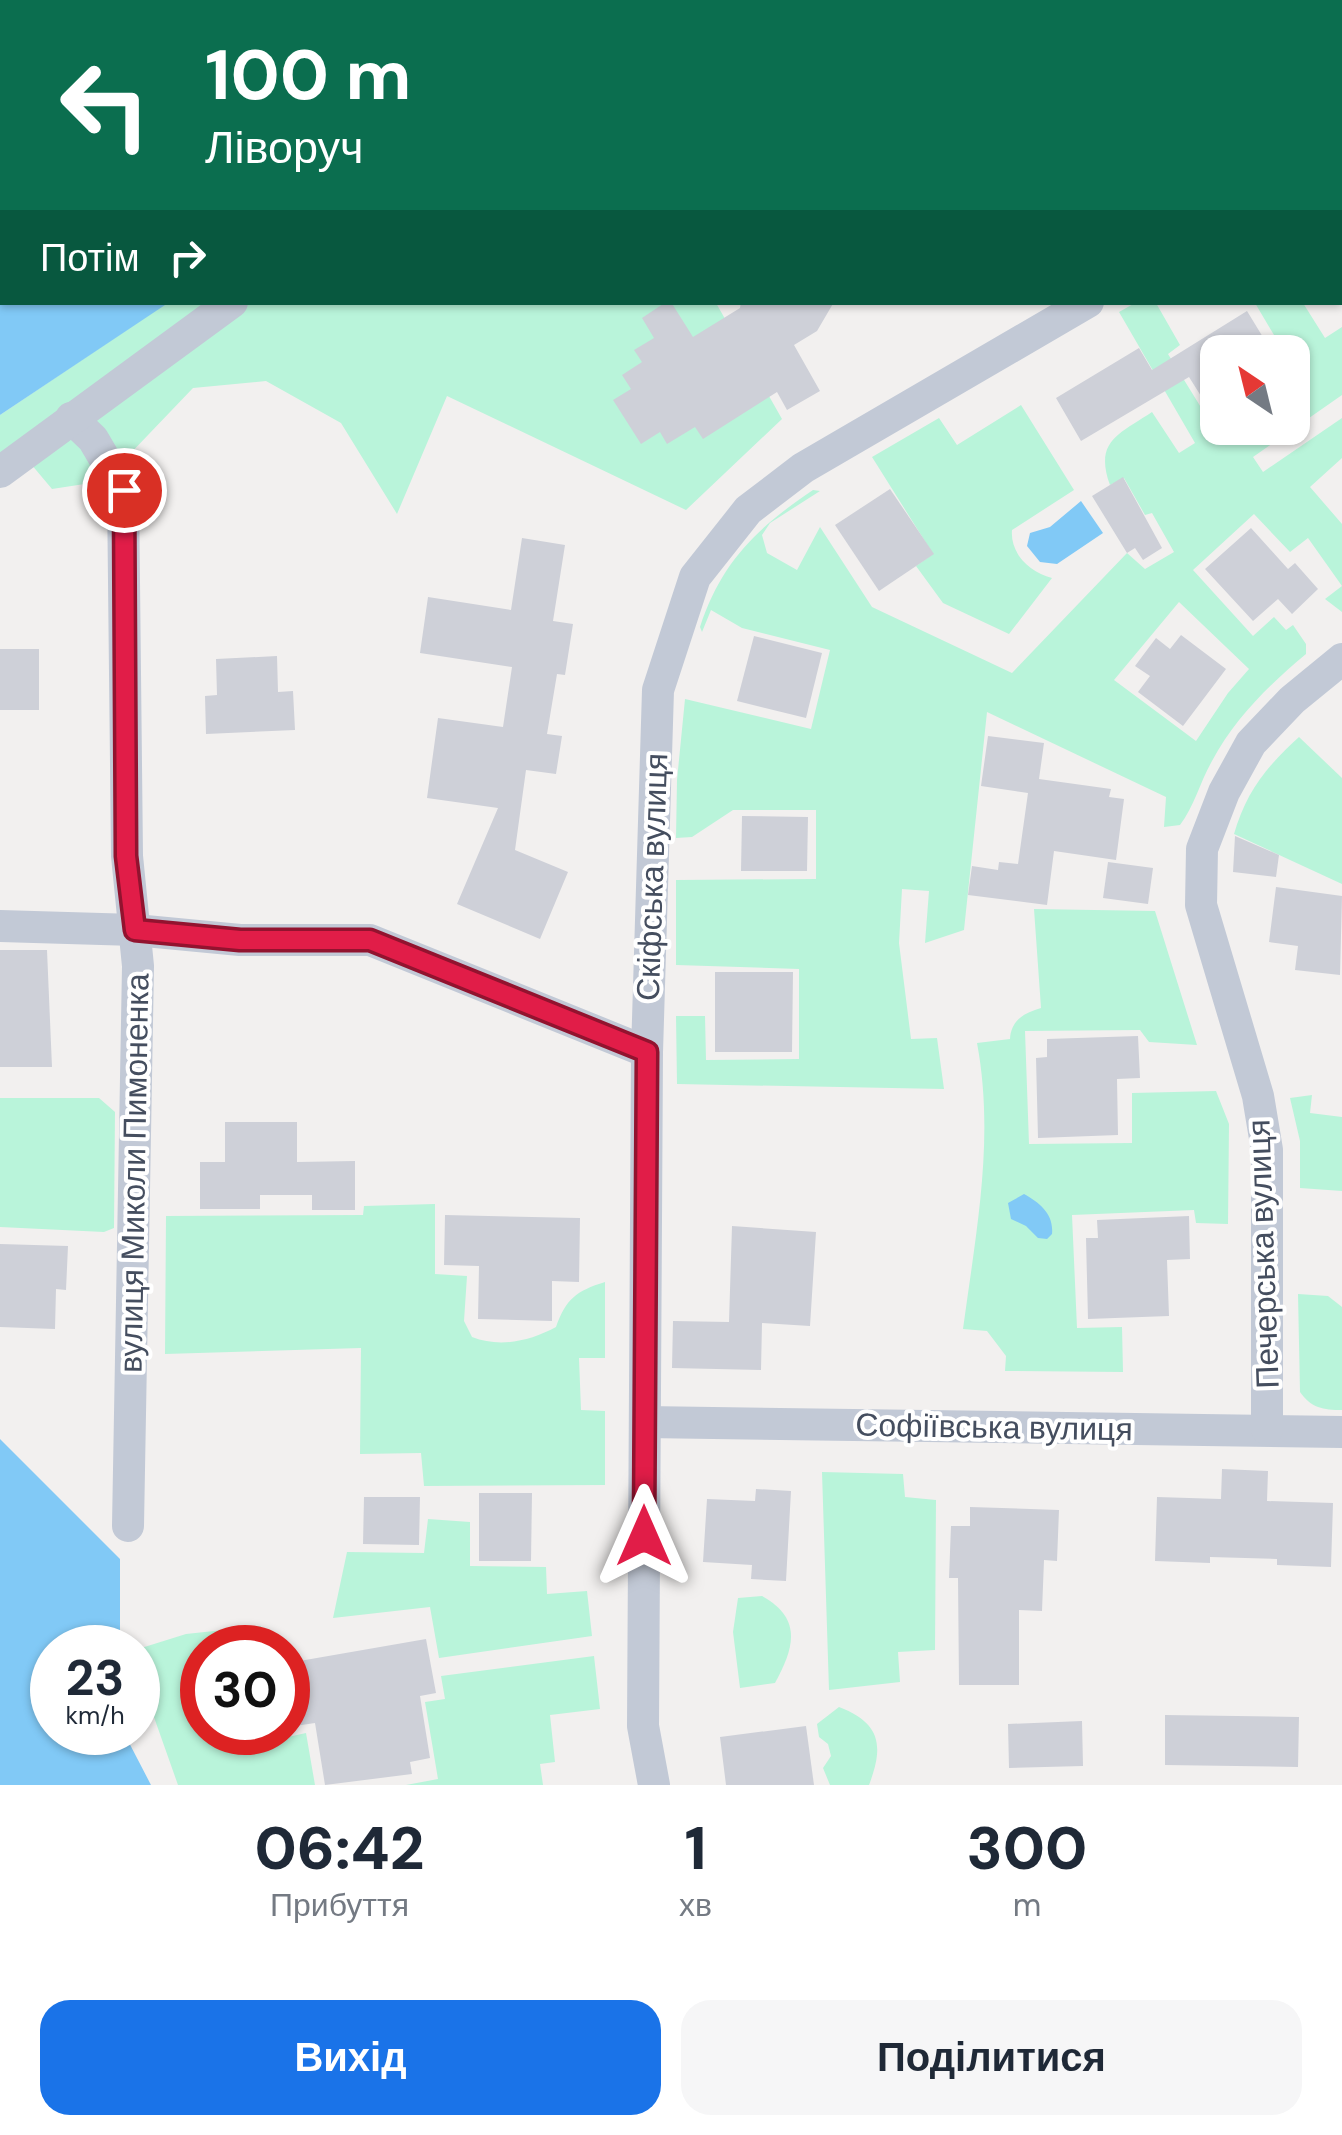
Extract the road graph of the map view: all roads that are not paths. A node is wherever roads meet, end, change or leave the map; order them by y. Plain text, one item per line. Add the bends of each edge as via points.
1 (228, 305) edge
2 (1083, 305) edge
3 (70, 418) junction
4 (0, 472) edge
5 (1342, 659) edge
6 (0, 926) edge
7 (135, 930) junction
8 (647, 1052) junction
9 (645, 1422) junction
10 (1267, 1429) junction
11 (1342, 1432) edge
12 (128, 1526) dead end
13 (654, 1785) edge

1 - 3 street
2 - 8 street, Скіфська вулиця via 803,468 748,510 696,577 658,690
3 - 4 street
3 - 7 street, вулиця Миколи Пимоненка via 93,439 124,490 126,856
5 - 10 street, Печерська вулиця via 1251,744 1202,849 1200,905 1258,1096 1267,1150
6 - 7 street
7 - 8 street via 240,940 370,940
7 - 12 street, вулиця Миколи Пимоненка
8 - 9 street, Скіфська вулиця
9 - 10 street, Софіївська вулиця
9 - 13 street, Скіфська вулиця via 643,1726
10 - 11 street, Софіївська вулиця

